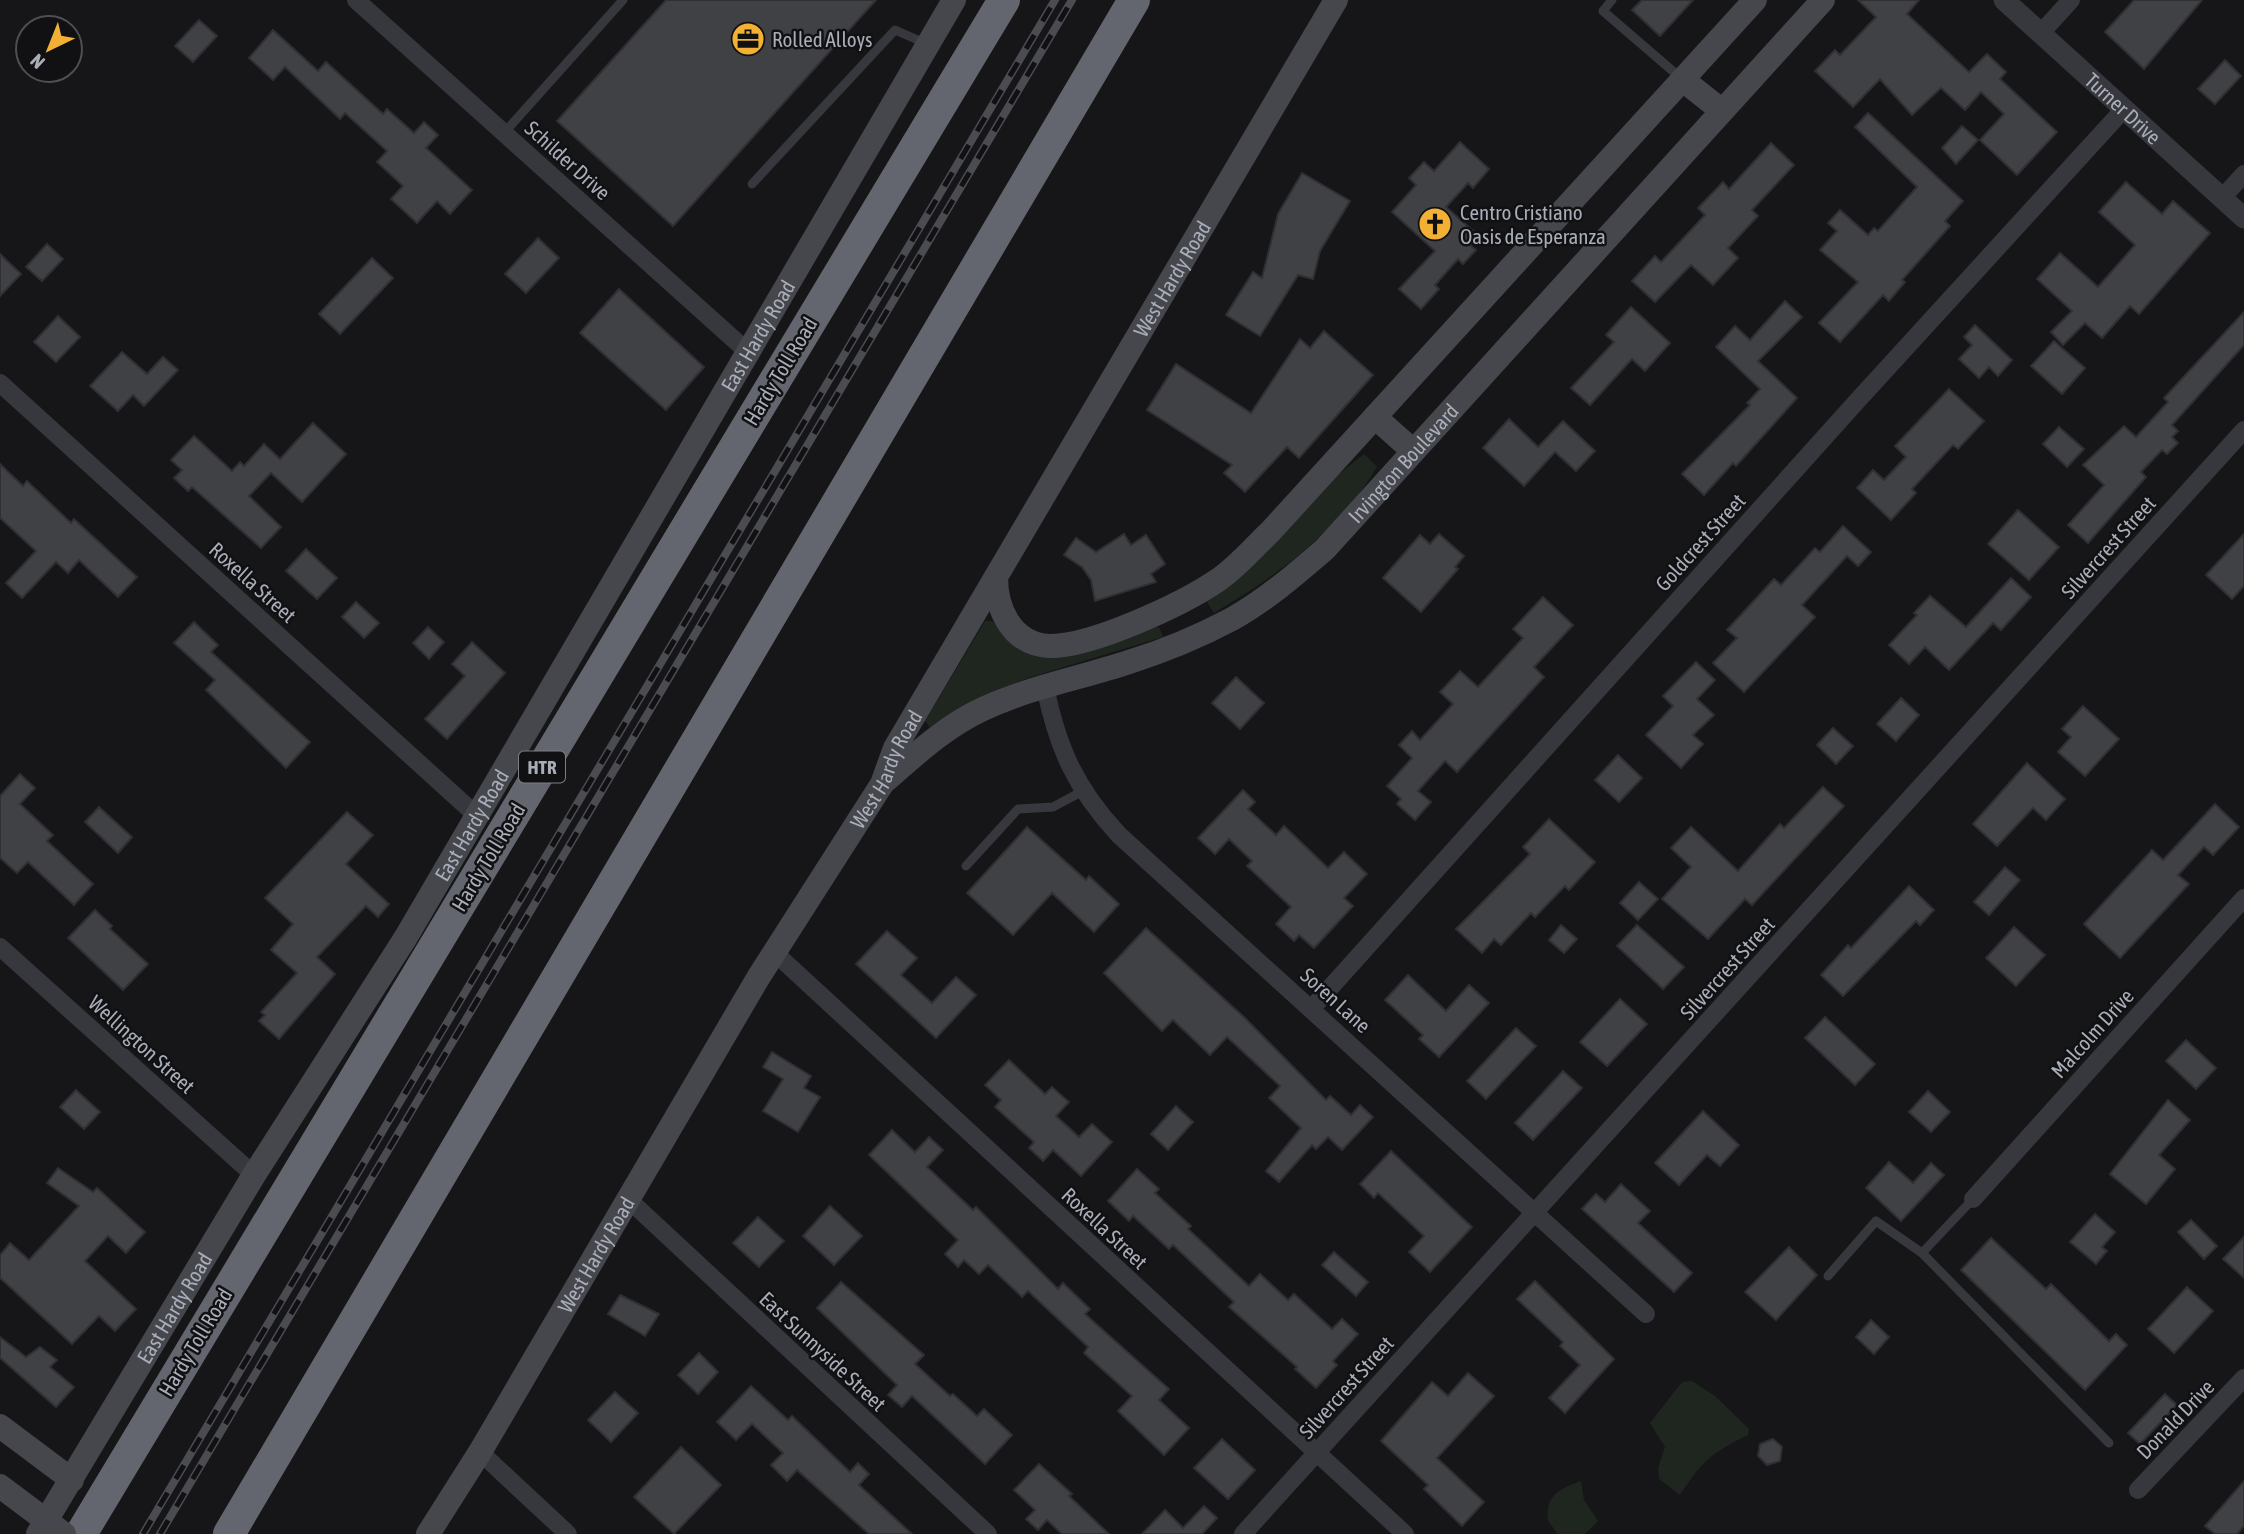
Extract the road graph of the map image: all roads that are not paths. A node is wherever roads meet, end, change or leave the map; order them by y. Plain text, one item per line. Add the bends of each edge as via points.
1 (356, 0) edge
2 (623, 0) edge
3 (954, 0) edge
4 (1004, 0) edge
5 (1134, 0) edge
6 (1336, 0) edge
7 (1612, 0) edge
8 (1755, 0) edge
9 (1823, 0) edge
10 (2004, 0) edge
11 (2071, 0) edge
12 (2040, 33) junction
13 (928, 44) junction
14 (1683, 80) junction
15 (2124, 109) junction
16 (1721, 110) junction
17 (504, 133) junction
18 (2244, 174) edge
19 (752, 184) dead end
20 (2222, 198) junction
21 (2244, 218) edge
22 (749, 354) junction
23 (0, 383) edge
24 (1375, 417) junction
25 (2244, 430) edge
26 (1412, 450) junction
27 (996, 577) junction
28 (1185, 600) junction
29 (1200, 634) junction
30 (1045, 686) junction
31 (882, 783) junction
32 (1083, 791) junction
33 (476, 815) junction
34 (966, 866) dead end
35 (2244, 898) edge
36 (0, 947) edge
37 (775, 953) junction
38 (1312, 1009) junction
39 (254, 1175) junction
40 (1973, 1199) joint
41 (629, 1200) junction
42 (1536, 1214) junction
43 (1922, 1253) junction
44 (1828, 1276) dead end
45 (1646, 1314) dead end
46 (2244, 1378) edge
47 (0, 1426) edge
48 (2109, 1443) dead end
49 (480, 1452) junction
50 (1316, 1454) junction
51 (72, 1480) junction
52 (0, 1486) edge
53 (2138, 1490) dead end
54 (38, 1534) edge
55 (64, 1534) edge
56 (81, 1534) edge
57 (229, 1534) edge
58 (428, 1534) edge
59 (568, 1534) edge
60 (988, 1534) edge
61 (1243, 1534) edge
62 (1405, 1534) edge

1 - 17 street, Schilder Drive
2 - 17 lane
3 - 13 main road, East Hardy Road
4 - 56 highway, Hardy Toll Road / HTR
5 - 57 highway
6 - 27 main road, West Hardy Road
7 - 14 lane via 1603,11
8 - 14 main road
9 - 16 main road, Irvington Boulevard
10 - 12 street, Turner Drive
11 - 12 street
12 - 15 street, Turner Drive
13 - 19 lane via 895,30
13 - 22 main road, East Hardy Road
14 - 16 main road
14 - 24 main road
15 - 20 street, Turner Drive
15 - 38 street, Goldcrest Street
16 - 26 main road, Irvington Boulevard
17 - 22 street, Schilder Drive
18 - 20 street
20 - 21 street, Turner Drive
22 - 33 main road, East Hardy Road
23 - 33 street, Roxella Street
24 - 26 main road
24 - 28 main road via 1270,532 1220,579
25 - 42 street, Silvercrest Street
26 - 29 main road, Irvington Boulevard via 1325,549 1270,594
27 - 28 main road via 996,600 1007,622 1027,639 1048,646 1103,634
27 - 31 main road, West Hardy Road via 895,748
28 - 29 main road
29 - 30 main road, Irvington Boulevard via 1131,662
30 - 31 main road, Irvington Boulevard via 981,709 950,727
30 - 32 street, Soren Lane via 1058,737
31 - 37 main road, West Hardy Road
32 - 34 lane via 1053,807 1018,809
32 - 38 street, Soren Lane via 1119,835
33 - 39 main road, East Hardy Road via 406,937
35 - 40 street, Malcolm Drive
36 - 39 street, Wellington Street
37 - 41 main road, West Hardy Road
37 - 50 street, Roxella Street
38 - 42 street, Soren Lane
39 - 51 main road, East Hardy Road
40 - 43 lane
41 - 49 main road, West Hardy Road
41 - 60 street, East Sunnyside Street
42 - 45 street, Soren Lane
42 - 50 street, Silvercrest Street
43 - 44 lane via 1876,1221
43 - 48 lane
46 - 53 street, Donald Drive
47 - 51 main road
49 - 58 main road, West Hardy Road
49 - 59 street
50 - 61 street, Silvercrest Street
50 - 62 street, Roxella Street
51 - 54 main road, East Hardy Road
52 - 55 main road, bridge

